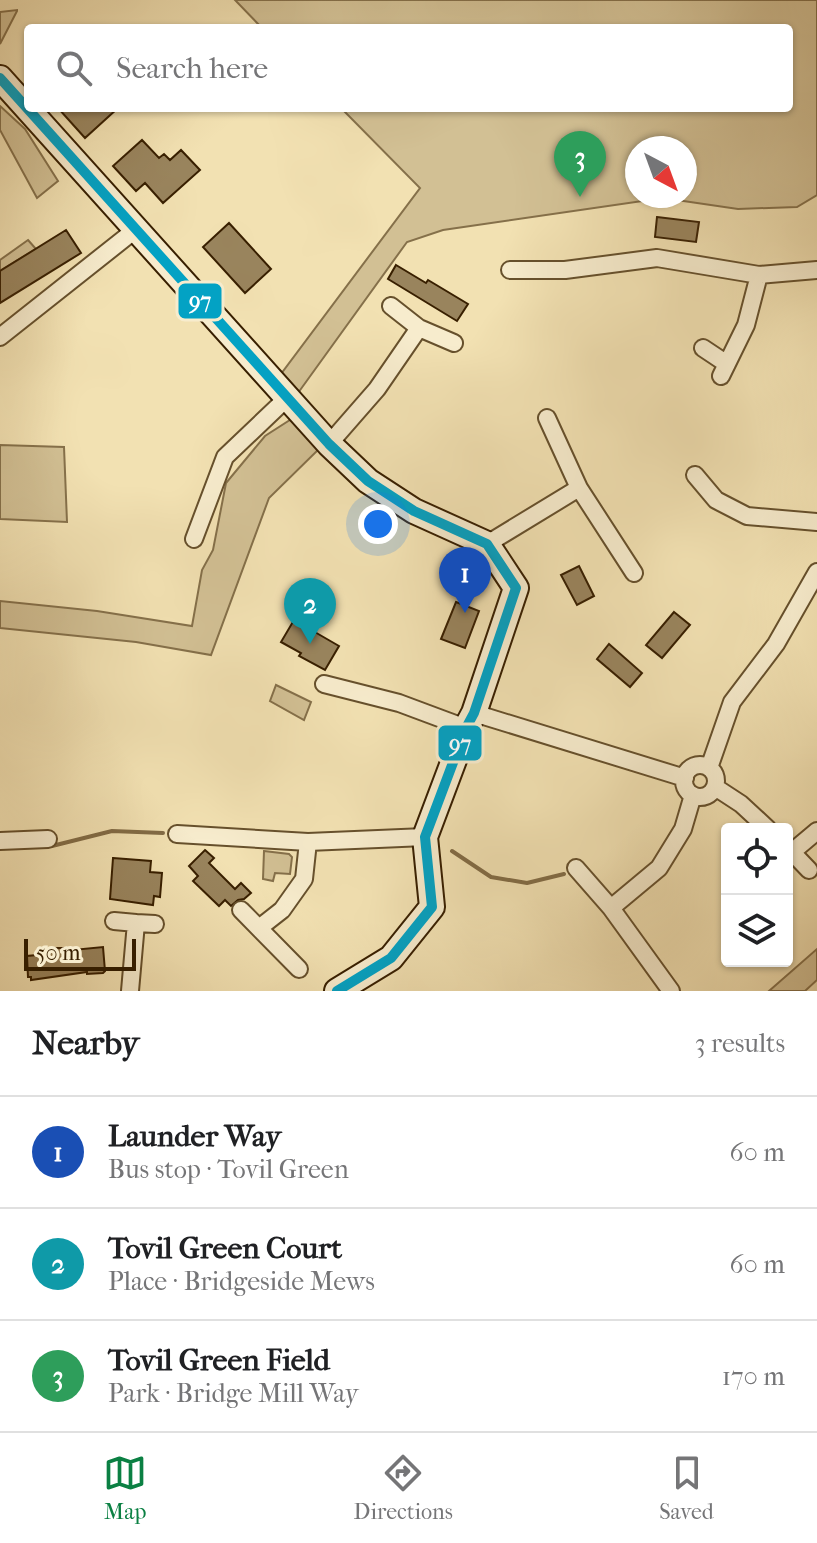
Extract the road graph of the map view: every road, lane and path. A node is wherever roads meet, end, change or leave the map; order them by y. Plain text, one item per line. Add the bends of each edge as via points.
1 (0, 78) edge
2 (24, 105) edge
3 (30, 112) edge
4 (135, 230) junction
5 (510, 270) dead end
6 (817, 270) edge
7 (759, 275) junction
8 (391, 306) dead end
9 (419, 328) junction
10 (0, 337) edge
11 (454, 343) dead end
12 (703, 348) dead end
13 (287, 398) junction
14 (547, 418) dead end
15 (329, 444) junction
16 (695, 475) dead end
17 (579, 488) junction
18 (817, 522) edge
19 (194, 539) dead end
20 (487, 544) junction
21 (817, 572) edge
22 (634, 573) dead end
23 (324, 684) dead end
24 (470, 721) junction
25 (709, 768) junction
26 (685, 778) junction
27 (715, 787) junction
28 (693, 795) junction
29 (762, 823) edge
30 (817, 831) edge
31 (177, 834) dead end
32 (425, 837) junction
33 (48, 839) dead end
34 (0, 841) edge
35 (308, 842) junction
36 (793, 848) edge
37 (793, 853) edge
38 (576, 868) dead end
39 (809, 870) dead end
40 (611, 908) junction
41 (241, 910) dead end
42 (114, 921) dead end
43 (136, 923) junction
44 (155, 924) dead end
45 (259, 928) junction
46 (299, 969) dead end
47 (130, 991) edge
48 (337, 991) edge
49 (671, 991) edge

1 - 2 street
3 - 4 street
4 - 10 street
4 - 13 street
5 - 7 street via 565,270 657,258
6 - 7 street
7 - 12 street via 746,325 724,370
8 - 9 street
9 - 11 street
9 - 15 street via 377,389
13 - 15 street
13 - 19 street via 225,457
14 - 17 street
15 - 20 street via 368,481 414,511
16 - 18 street via 716,500 747,516
17 - 20 street
17 - 22 street
20 - 24 street via 516,588
21 - 25 street via 776,644 732,702
23 - 24 street
24 - 26 street
24 - 32 street
25 - 26 street via 694,766
25 - 27 street
26 - 28 street
27 - 28 street via 703,797
27 - 29 street
28 - 40 street via 683,829 659,868
30 - 36 street
31 - 35 street
32 - 35 street
32 - 48 street via 432,907 391,958
33 - 34 street
35 - 45 street via 304,879 282,910
37 - 39 street
38 - 40 street
40 - 49 street
41 - 45 street
42 - 43 street
43 - 44 street
43 - 47 street
45 - 46 street

